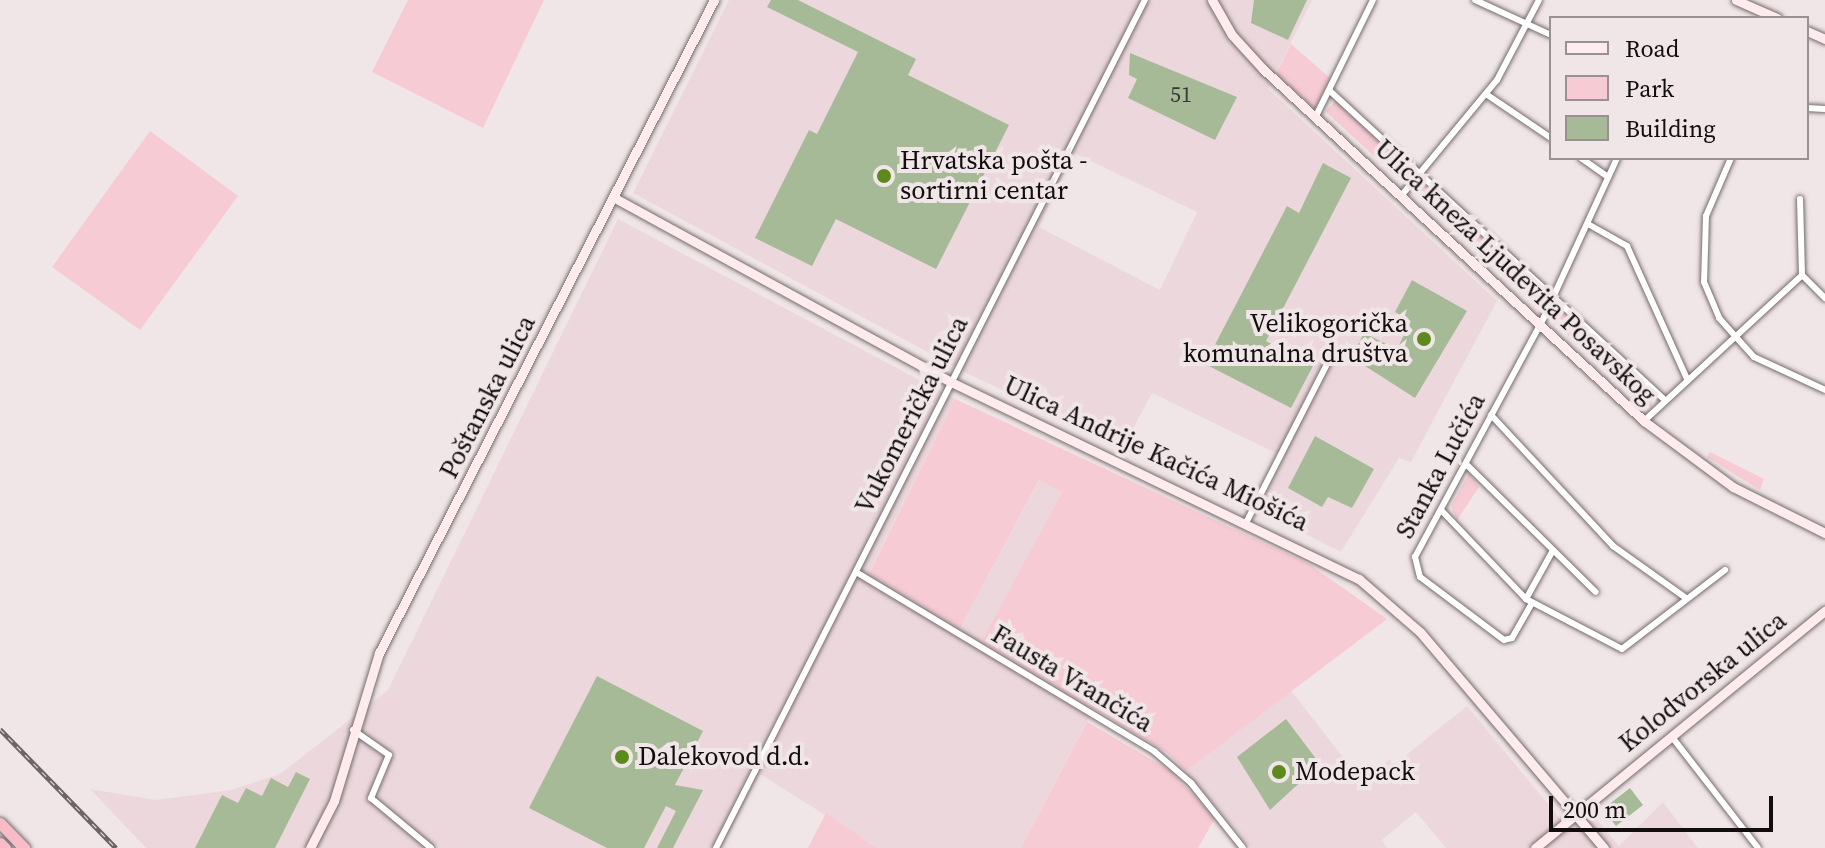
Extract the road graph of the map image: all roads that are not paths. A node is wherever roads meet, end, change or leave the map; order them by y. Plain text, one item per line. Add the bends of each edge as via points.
1 (714, 0) edge
2 (1145, 0) edge
3 (1212, 0) edge
4 (1373, 0) edge
5 (1475, 0) edge
6 (1539, 0) edge
7 (1736, 0) edge
8 (1772, 16) edge
9 (1527, 24) junction
10 (1549, 34) edge
11 (1330, 91) junction
12 (1486, 94) junction
13 (1315, 118) junction
14 (1549, 137) edge
15 (1584, 160) edge
16 (1616, 160) edge
17 (1730, 160) edge
18 (1422, 172) junction
19 (1608, 177) junction
20 (1401, 196) junction
21 (613, 197) junction
22 (1800, 199) dead end
23 (1588, 224) junction
24 (1802, 275) junction
25 (1555, 292) junction
26 (1825, 298) edge
27 (1539, 324) junction
28 (1733, 336) junction
29 (1330, 358) dead end
30 (1687, 379) junction
31 (951, 382) junction
32 (1825, 390) edge
33 (1663, 398) junction
34 (1491, 415) junction
35 (1644, 421) junction
36 (1466, 464) junction
37 (1442, 511) junction
38 (1247, 521) junction
39 (1825, 533) edge
40 (1552, 552) junction
41 (1725, 570) dead end
42 (856, 572) junction
43 (1596, 592) dead end
44 (1686, 598) junction
45 (1529, 601) junction
46 (1825, 611) edge
47 (353, 730) junction
48 (1672, 737) junction
49 (1577, 813) junction
50 (0, 823) edge
51 (0, 843) edge
52 (5, 848) edge
53 (24, 848) edge
54 (310, 848) edge
55 (431, 848) edge
56 (716, 848) edge
57 (1243, 848) edge
58 (1535, 848) edge
59 (1604, 848) edge
60 (1758, 848) edge

1 - 21 main road, Poštanska ulica
2 - 31 street, Vukomerička ulica
3 - 13 main road, Ulica kneza Ljudevita Posavskog via 1241,47
4 - 11 street
5 - 9 street
6 - 9 street
7 - 8 main road
9 - 10 street
9 - 12 street
11 - 13 street
11 - 18 street
12 - 14 street
12 - 18 street
13 - 20 main road, Ulica kneza Ljudevita Posavskog
15 - 19 street
16 - 19 street, Stanka Lučića
17 - 28 street via 1711,198 1703,237 1704,282
18 - 20 street
18 - 25 street
19 - 23 street, Stanka Lučića
20 - 27 main road, Ulica kneza Ljudevita Posavskog
21 - 31 main road, Ulica Andrije Kačića Miošića
21 - 47 main road, Poštanska ulica via 379,653
22 - 24 street
23 - 25 street, Stanka Lučića
23 - 30 street via 1627,246
24 - 26 street
24 - 28 street
25 - 27 street, Stanka Lučića
25 - 33 street
27 - 34 street, Stanka Lučića
27 - 35 main road, Ulica kneza Ljudevita Posavskog
28 - 30 street
28 - 32 street via 1754,357
29 - 38 street
30 - 33 street
31 - 38 main road, Ulica Andrije Kačića Miošića
31 - 42 street, Vukomerička ulica
33 - 35 street
34 - 36 street, Stanka Lučića
34 - 44 street via 1613,546
35 - 39 main road, Ulica kneza Ljudevita Posavskog via 1733,487
36 - 37 street, Stanka Lučića
36 - 40 street
37 - 45 street
37 - 45 street, Stanka Lučića via 1415,557 1420,577 1507,640
38 - 49 main road, Ulica Andrije Kačića Miošića via 1328,560 1399,612
40 - 43 street
40 - 45 street
41 - 44 street
42 - 56 street, Vukomerička ulica
42 - 57 street, Fausta Vrančića via 1155,752 1191,783
44 - 45 street via 1630,648 1618,648
46 - 48 main road, Kolodvorska ulica
47 - 54 main road, Poštanska ulica via 325,823
47 - 55 street via 389,755 371,798
48 - 49 main road, Kolodvorska ulica
48 - 60 street
49 - 58 main road, Kolodvorska ulica
49 - 59 main road, Ulica Andrije Kačića Miošića
50 - 53 highway
51 - 52 highway

